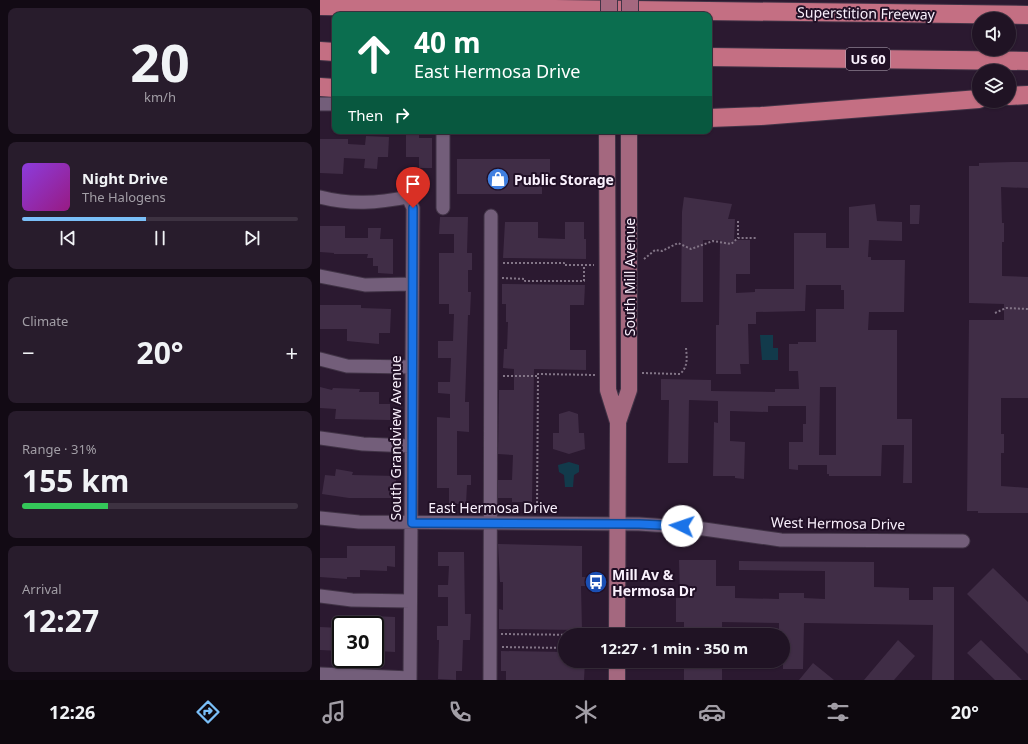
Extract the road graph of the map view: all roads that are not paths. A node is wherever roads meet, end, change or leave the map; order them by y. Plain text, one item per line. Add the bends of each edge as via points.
1 (609, 0) edge
2 (630, 0) edge
3 (320, 6) edge
4 (609, 12) edge
5 (630, 12) edge
6 (1028, 15) edge
7 (320, 52) edge
8 (332, 52) edge
9 (712, 57) edge
10 (1028, 61) edge
11 (320, 87) edge
12 (332, 88) edge
13 (1028, 95) edge
14 (1016, 96) edge
15 (972, 100) edge
16 (320, 104) edge
17 (332, 104) edge
18 (712, 118) edge
19 (443, 134) edge
20 (607, 134) edge
21 (629, 134) edge
22 (320, 197) edge
23 (443, 208) dead end
24 (491, 216) dead end
25 (320, 276) edge
26 (412, 284) junction
27 (320, 359) edge
28 (411, 366) junction
29 (618, 422) junction
30 (320, 438) edge
31 (411, 446) junction
32 (320, 518) edge
33 (412, 523) junction
34 (490, 523) junction
35 (618, 524) junction
36 (963, 541) dead end
37 (320, 596) edge
38 (410, 601) junction
39 (617, 628) edge
40 (617, 668) edge
41 (320, 674) edge
42 (410, 679) edge
43 (490, 680) edge
44 (617, 680) edge

1 - 4 main road, bridge
2 - 5 main road, bridge
3 - 6 highway, Superstition Freeway
7 - 8 highway
9 - 10 highway, US 60
11 - 12 highway
13 - 14 highway
15 - 18 highway
16 - 17 street
19 - 23 street
20 - 29 main road, South Mill Avenue via 608,390
21 - 29 main road, South Mill Avenue via 629,390
22 - 26 street, South Grandview Avenue via 338,202 378,203 408,197 413,208
24 - 34 street
25 - 26 street via 366,285
26 - 28 street, South Grandview Avenue
27 - 28 street via 347,366
28 - 31 street, South Grandview Avenue
29 - 35 main road, South Mill Avenue
30 - 31 street via 364,444
31 - 33 street, South Grandview Avenue
32 - 33 street, East Hermosa Drive
33 - 34 street, East Hermosa Drive
33 - 38 street, South Grandview Avenue
34 - 35 street, East Hermosa Drive
34 - 43 street
35 - 36 street, West Hermosa Drive via 668,525 781,540
35 - 39 main road, South Mill Avenue
37 - 38 street via 352,600
38 - 42 street, South Grandview Avenue
40 - 44 main road
41 - 42 street

